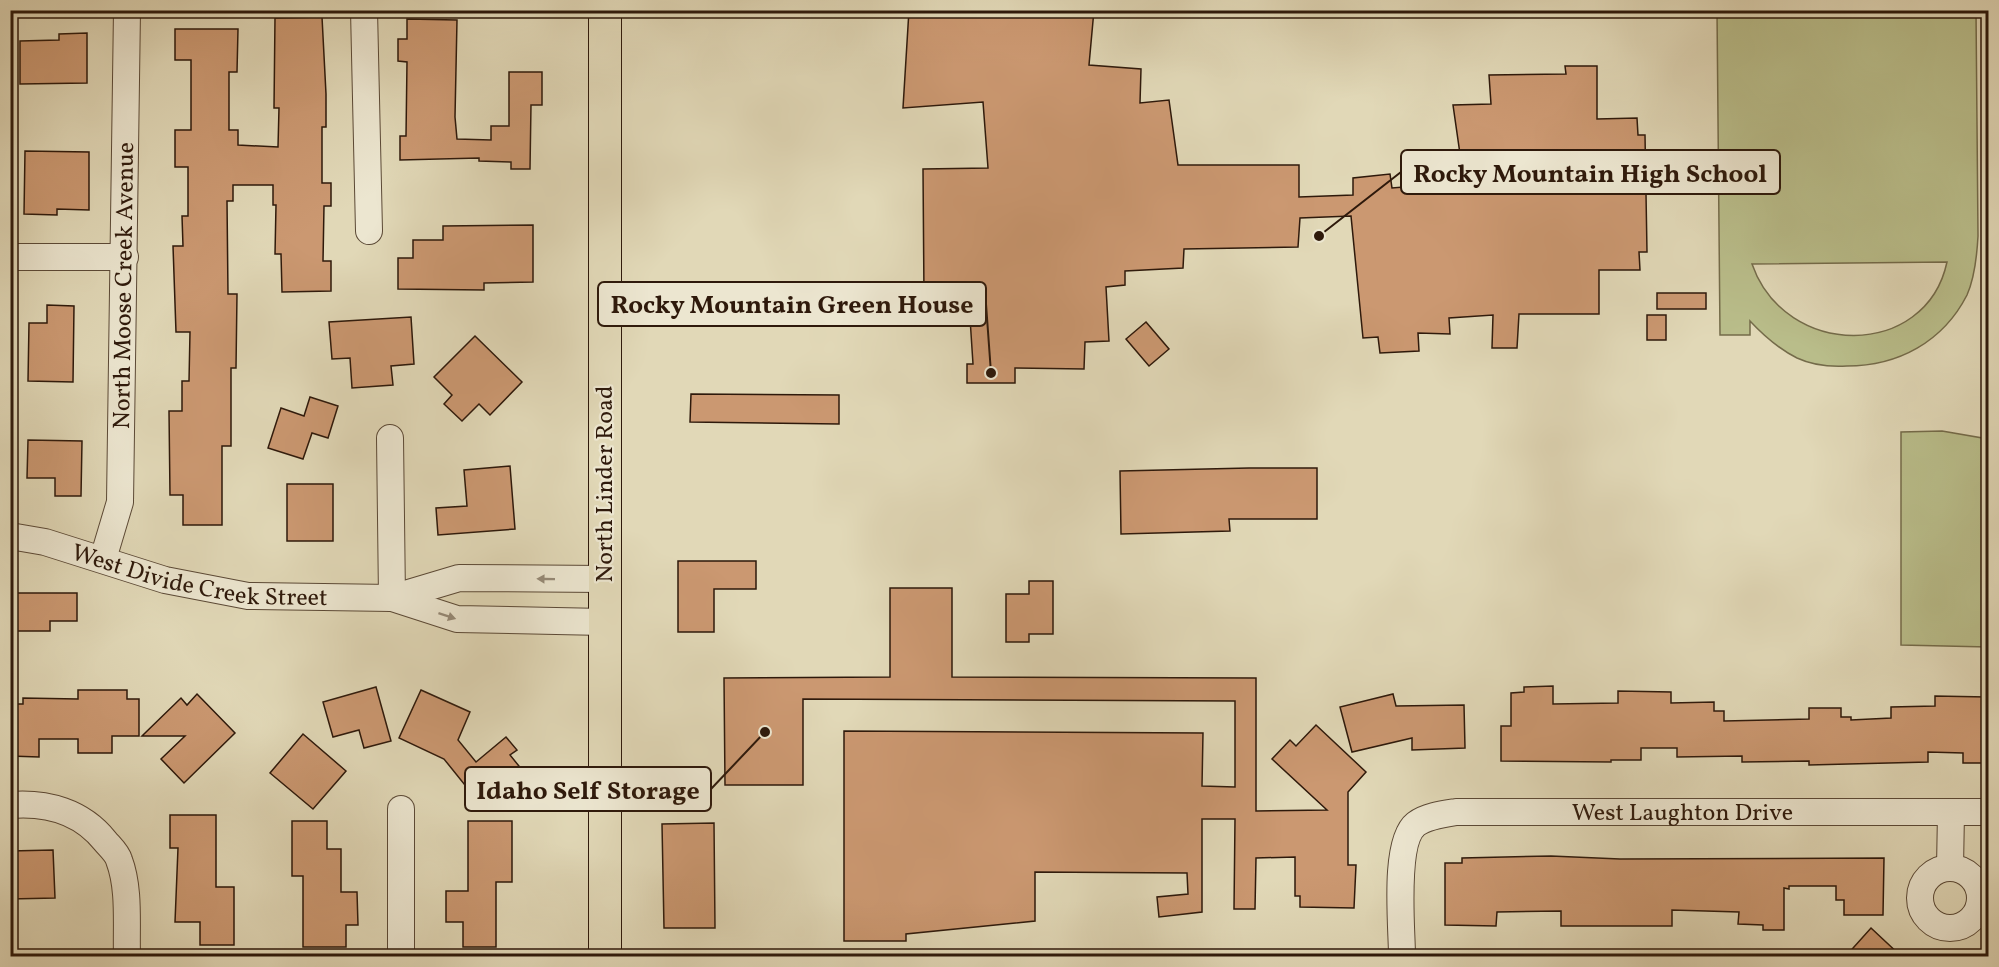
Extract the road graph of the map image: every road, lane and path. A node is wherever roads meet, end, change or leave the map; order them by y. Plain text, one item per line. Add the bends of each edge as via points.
1 (127, 10) edge
2 (364, 10) edge
3 (605, 10) edge
4 (369, 231) dead end
5 (10, 257) edge
6 (125, 257) junction
7 (390, 438) dead end
8 (10, 536) edge
9 (103, 559) junction
10 (604, 579) junction
11 (392, 598) junction
12 (604, 622) junction
13 (10, 805) edge
14 (401, 808) dead end
15 (1951, 812) junction
16 (1989, 812) edge
17 (1950, 868) dead end
18 (127, 957) edge
19 (401, 957) edge
20 (605, 957) edge
21 (1402, 957) edge

1 - 6 street, North Moose Creek Avenue
2 - 4 street
3 - 10 main road, North Linder Road
5 - 6 street
6 - 9 street, North Moose Creek Avenue via 120,502
7 - 11 street
8 - 9 street, West Divide Creek Street
9 - 11 street, West Divide Creek Street via 165,580 248,596
10 -> 11 street, West Divide Creek Street via 459,578
10 - 12 main road, North Linder Road
11 -> 12 street, West Divide Creek Street via 457,619
12 - 20 main road, North Linder Road
13 - 18 street via 63,810 94,827 119,858 126,893
14 - 19 street
15 - 16 street, West Laughton Drive
15 - 17 street
15 - 21 street, West Laughton Drive via 1456,812 1434,816 1415,825 1405,841

